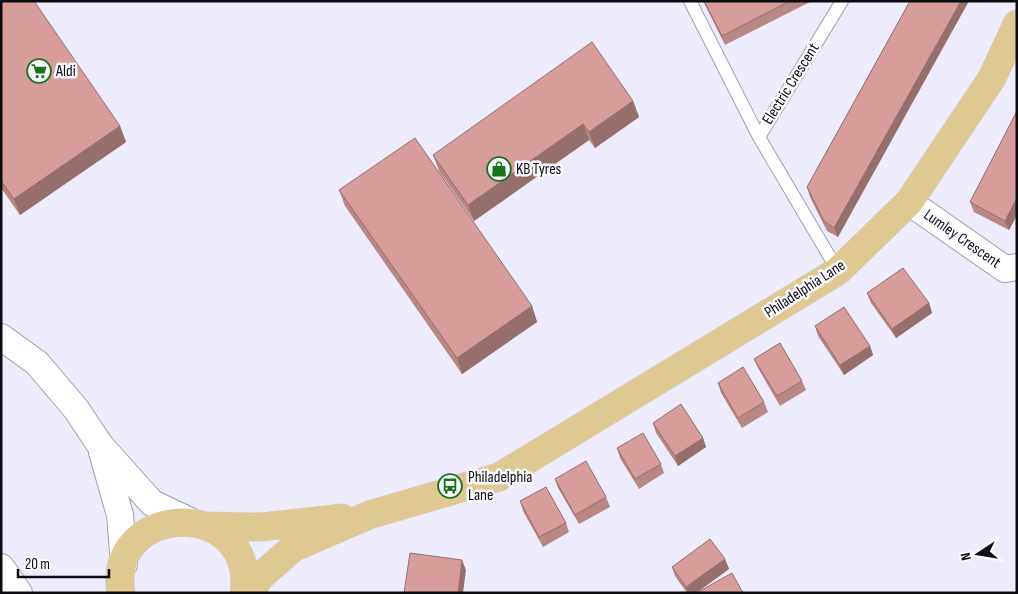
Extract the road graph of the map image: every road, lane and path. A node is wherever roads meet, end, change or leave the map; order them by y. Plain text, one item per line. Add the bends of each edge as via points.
1 (690, 1) edge
2 (842, 1) edge
3 (1017, 24) edge
4 (758, 137) junction
5 (909, 202) junction
6 (1017, 267) edge
7 (838, 271) junction
8 (1, 337) edge
9 (100, 444) junction
10 (369, 515) junction
11 (198, 524) junction
12 (124, 564) junction
13 (1, 567) edge
14 (19, 593) edge
15 (121, 593) edge
16 (244, 593) edge
17 (249, 593) edge

1 - 4 lane
2 - 4 lane, Electric Crescent
3 - 5 main road, Philadelphia Lane via 992,78
4 - 7 lane, Electric Crescent
5 - 6 street, Lumley Crescent via 1005,269
5 - 7 main road, Philadelphia Lane
7 - 10 main road, Philadelphia Lane via 499,477
8 - 9 street via 37,363 76,409
9 - 11 street via 152,503
9 - 12 street via 120,514
10 - 11 main road, Philadelphia Lane via 261,526
10 - 17 main road, Philadelphia Lane via 293,548 261,576
11 - 12 main road, Philadelphia Lane via 172,522 147,532 137,541
11 - 16 main road via 222,535 234,549 242,565
12 - 15 main road, Philadelphia Lane
13 - 14 street

